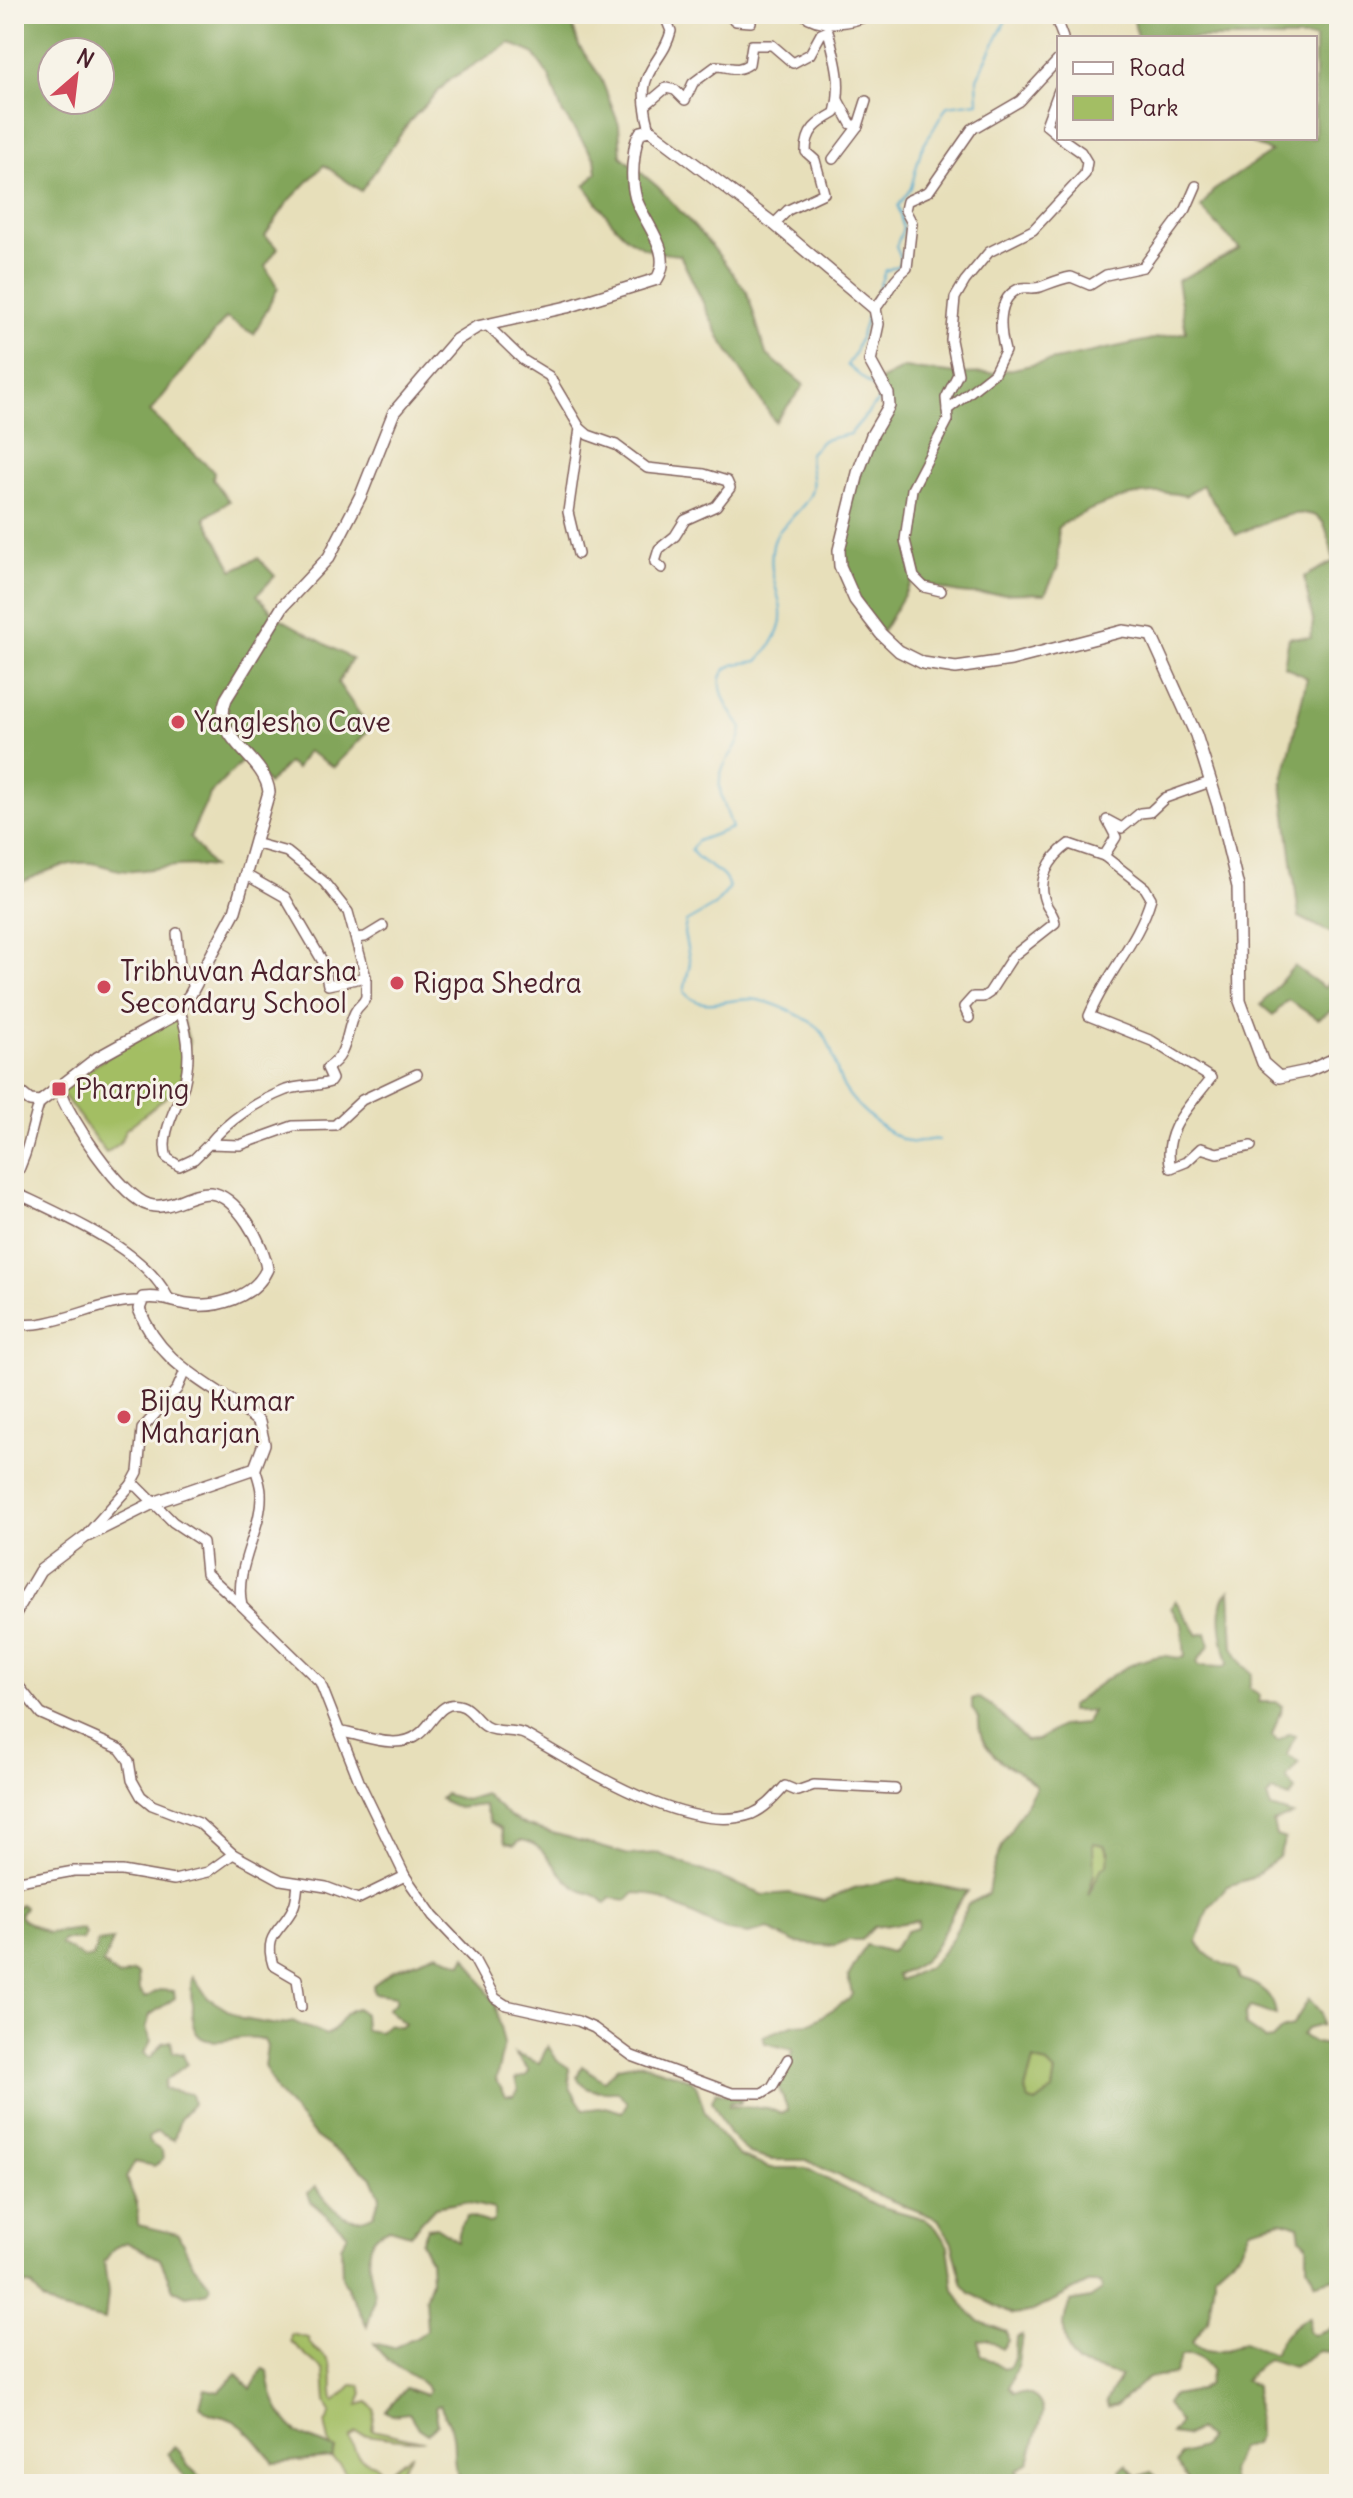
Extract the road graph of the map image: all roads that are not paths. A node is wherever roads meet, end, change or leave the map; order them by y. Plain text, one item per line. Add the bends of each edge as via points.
1 (664, 14) edge
2 (726, 14) edge
3 (748, 14) edge
4 (803, 14) edge
5 (871, 14) edge
6 (1054, 14) edge
7 (828, 27) junction
8 (1062, 36) edge
9 (1057, 61) edge
10 (1057, 95) edge
11 (838, 100) junction
12 (866, 101) dead end
13 (647, 104) junction
14 (858, 126) junction
15 (650, 130) junction
16 (1057, 134) edge
17 (1064, 140) edge
18 (833, 159) dead end
19 (1196, 186) dead end
20 (774, 224) junction
21 (875, 309) junction
22 (487, 325) junction
23 (947, 410) junction
24 (580, 428) junction
25 (578, 554) dead end
26 (662, 568) dead end
27 (941, 591) dead end
28 (1210, 782) junction
29 (254, 843) junction
30 (1104, 856) junction
31 (246, 875) junction
32 (383, 926) dead end
33 (177, 933) dead end
34 (356, 938) junction
35 (366, 977) junction
36 (195, 987) junction
37 (179, 1009) junction
38 (969, 1018) dead end
39 (1339, 1057) edge
40 (417, 1074) dead end
41 (14, 1088) edge
42 (59, 1089) junction
43 (40, 1102) junction
44 (209, 1144) junction
45 (1251, 1146) dead end
46 (14, 1179) edge
47 (14, 1192) edge
48 (169, 1299) junction
49 (140, 1301) junction
50 (14, 1319) edge
51 (185, 1371) junction
52 (255, 1468) junction
53 (131, 1485) junction
54 (153, 1503) junction
55 (85, 1537) junction
56 (242, 1606) junction
57 (14, 1615) edge
58 (14, 1680) edge
59 (342, 1732) junction
60 (895, 1789) dead end
61 (233, 1854) junction
62 (405, 1876) junction
63 (14, 1882) edge
64 (298, 1883) junction
65 (301, 2007) dead end
66 (788, 2059) dead end

1 - 13 street via 671,31 663,56 647,77
2 - 3 street via 751,22
4 - 7 street
5 - 7 street
6 - 8 street
7 - 11 street via 841,81
7 - 13 street via 810,54 793,63 772,45 752,45 743,69 716,66 693,83 685,100 666,88
9 - 21 street via 1020,101 972,129 929,191 907,201 912,223 907,268
10 - 16 street via 1046,125
11 - 14 street via 851,124
11 - 20 street via 835,113 817,121 806,140 824,193 788,210
12 - 14 street
13 - 15 street
14 - 18 street
15 - 20 main road
15 - 22 main road via 637,139 632,173 639,207 662,254 657,279
17 - 23 street via 1081,152 1087,162 1085,174 1033,230 989,252 955,298 951,340 958,374 946,398
19 - 23 street via 1186,209 1143,267 1106,275 1090,285 1071,277 1012,294 999,329 1005,351 994,373
20 - 21 main road
21 - 28 main road via 878,324 870,361 889,406 864,455 839,550 844,579 865,614 899,651 940,668 1011,660 1123,631 1151,635 1196,735
22 - 24 street via 523,360 549,376
22 - 29 main road via 456,340 398,407 329,557 283,606 226,699 226,728 268,784
23 - 27 street via 948,420 912,489 905,540 914,577 924,587
24 - 25 street via 568,512
24 - 26 street via 647,468 727,481 730,488 724,500 692,514 659,549 655,562
28 - 30 street via 1165,798 1122,828 1107,820 1116,837
28 - 39 main road via 1238,887 1240,1001 1263,1063 1279,1077
29 - 31 main road
29 - 34 street via 287,852 324,882 348,912
30 - 38 street via 1069,844 1049,864 1044,896 1055,923 1013,956 989,993 973,997 964,1007
30 - 45 street via 1151,898 1141,926 1089,1016 1152,1041 1211,1078 1172,1133 1171,1168 1201,1148 1217,1153
31 - 35 street via 285,897 323,962 328,985
31 - 36 main road via 226,931
32 - 34 street
33 - 36 street via 180,965
34 - 35 street
35 - 44 street via 366,997 355,1011 350,1037 327,1068 330,1082 275,1096 229,1123
36 - 37 main road
37 - 42 main road via 97,1058
37 - 44 street via 189,1041 188,1063 164,1151 179,1166
40 - 44 street via 362,1100 335,1125 293,1126 240,1145
41 - 43 main road
42 - 43 main road
42 - 48 main road via 79,1128 142,1203 154,1207 201,1194 223,1197 261,1247 267,1269 263,1278 236,1298 201,1305
43 - 46 street via 30,1128 30,1148
47 - 48 street via 73,1219 139,1262
48 - 49 main road
49 - 50 street via 124,1300 36,1325
49 - 51 main road via 155,1344
51 - 52 main road via 259,1422 264,1444
51 - 53 street via 177,1389 142,1429 138,1472
52 - 54 main road
52 - 56 street via 262,1492 246,1552
53 - 54 street
53 - 55 street
54 - 55 main road
54 - 56 street via 203,1542 206,1573
55 - 57 main road via 40,1571
56 - 59 street via 313,1672
58 - 61 street via 41,1714 120,1749 141,1796 152,1805 199,1823
59 - 60 street via 388,1743 407,1739 419,1735 438,1711 452,1704 464,1706 485,1726 523,1733 608,1783 703,1816 752,1814 785,1786 797,1791 814,1785
59 - 62 street via 359,1781
61 - 63 street via 208,1872 174,1880 122,1871 74,1871
61 - 64 street via 266,1874
62 - 64 street via 358,1899
62 - 66 street via 433,1916 474,1959 495,1998 506,2005 578,2021 632,2056 732,2093 762,2093 772,2087
64 - 65 street via 293,1910 276,1928 270,1948 273,1965 297,1979

